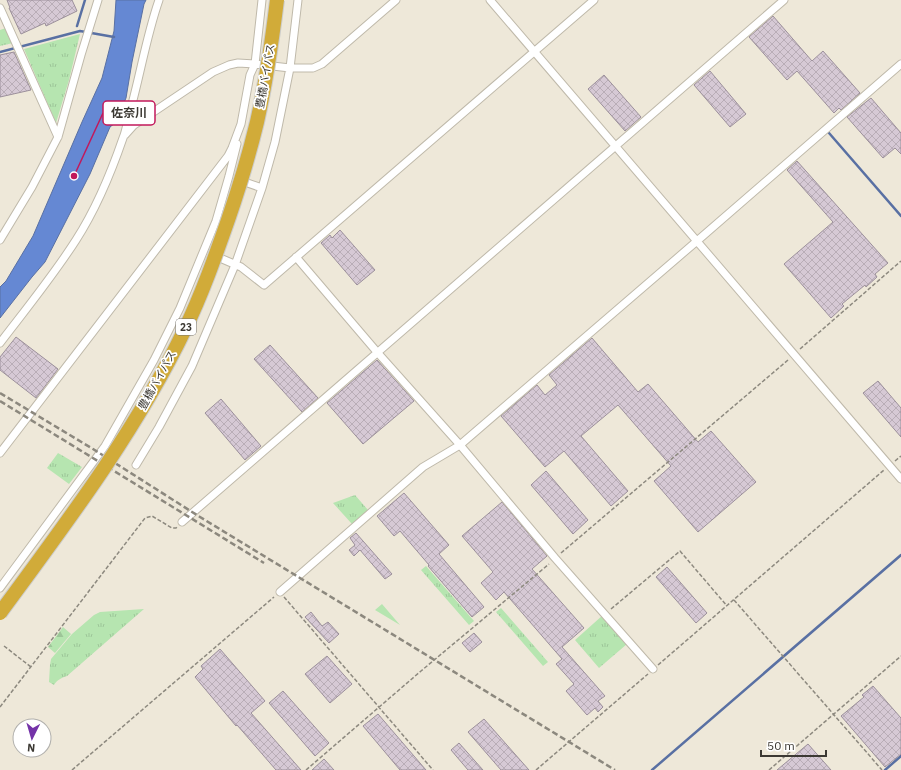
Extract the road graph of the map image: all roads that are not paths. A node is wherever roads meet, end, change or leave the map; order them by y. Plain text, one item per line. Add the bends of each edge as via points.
1 (98, 0) edge
2 (159, 0) edge
3 (262, 0) edge
4 (272, 0) edge
5 (277, 0) edge
6 (298, 0) edge
7 (396, 0) edge
8 (490, 0) edge
9 (594, 0) edge
10 (784, 0) edge
11 (0, 8) edge
12 (534, 52) junction
13 (256, 64) junction
14 (901, 64) edge
15 (290, 68) junction
16 (241, 124) junction
17 (58, 137) junction
18 (124, 137) junction
19 (615, 145) junction
20 (229, 176) junction
21 (262, 188) junction
22 (0, 240) edge
23 (697, 241) junction
24 (204, 251) junction
25 (296, 257) junction
26 (235, 265) junction
27 (0, 343) edge
28 (377, 352) junction
29 (460, 445) junction
30 (0, 453) edge
31 (136, 465) dead end
32 (901, 479) edge
33 (182, 522) road end
34 (0, 588) edge
35 (280, 592) road end
36 (0, 604) edge
37 (0, 613) edge
38 (653, 669) road end

1 - 17 street
2 - 18 street via 151,23
3 - 13 street
4 - 36 highway, 豊橋バイパス / 23 via 252,120 238,174 207,263 180,326 127,424 41,550
5 - 37 highway, 豊橋バイパス / 23, bridge via 270,55 243,175 212,266 186,329 153,389 97,479
6 - 15 street
7 - 15 street via 322,64 313,68
8 - 12 street
9 - 12 street
10 - 19 street
11 - 17 street
12 - 19 street
12 - 25 street
13 - 15 street
13 - 16 street via 250,75
13 - 18 street via 238,63 213,72 134,125
14 - 23 street
15 - 21 street via 275,142
16 - 20 street
16 - 30 street via 228,156
17 - 22 street
18 - 27 street via 111,173 76,240
19 - 23 street
19 - 28 street
20 - 21 street
20 - 24 street
21 - 26 street
23 - 29 street
23 - 32 street
24 - 26 street
24 - 34 street via 154,360 105,446
25 - 26 street via 264,285
25 - 28 street
26 - 31 street via 192,366
28 - 29 street
28 - 33 street
29 - 35 street via 423,467
29 - 38 street

